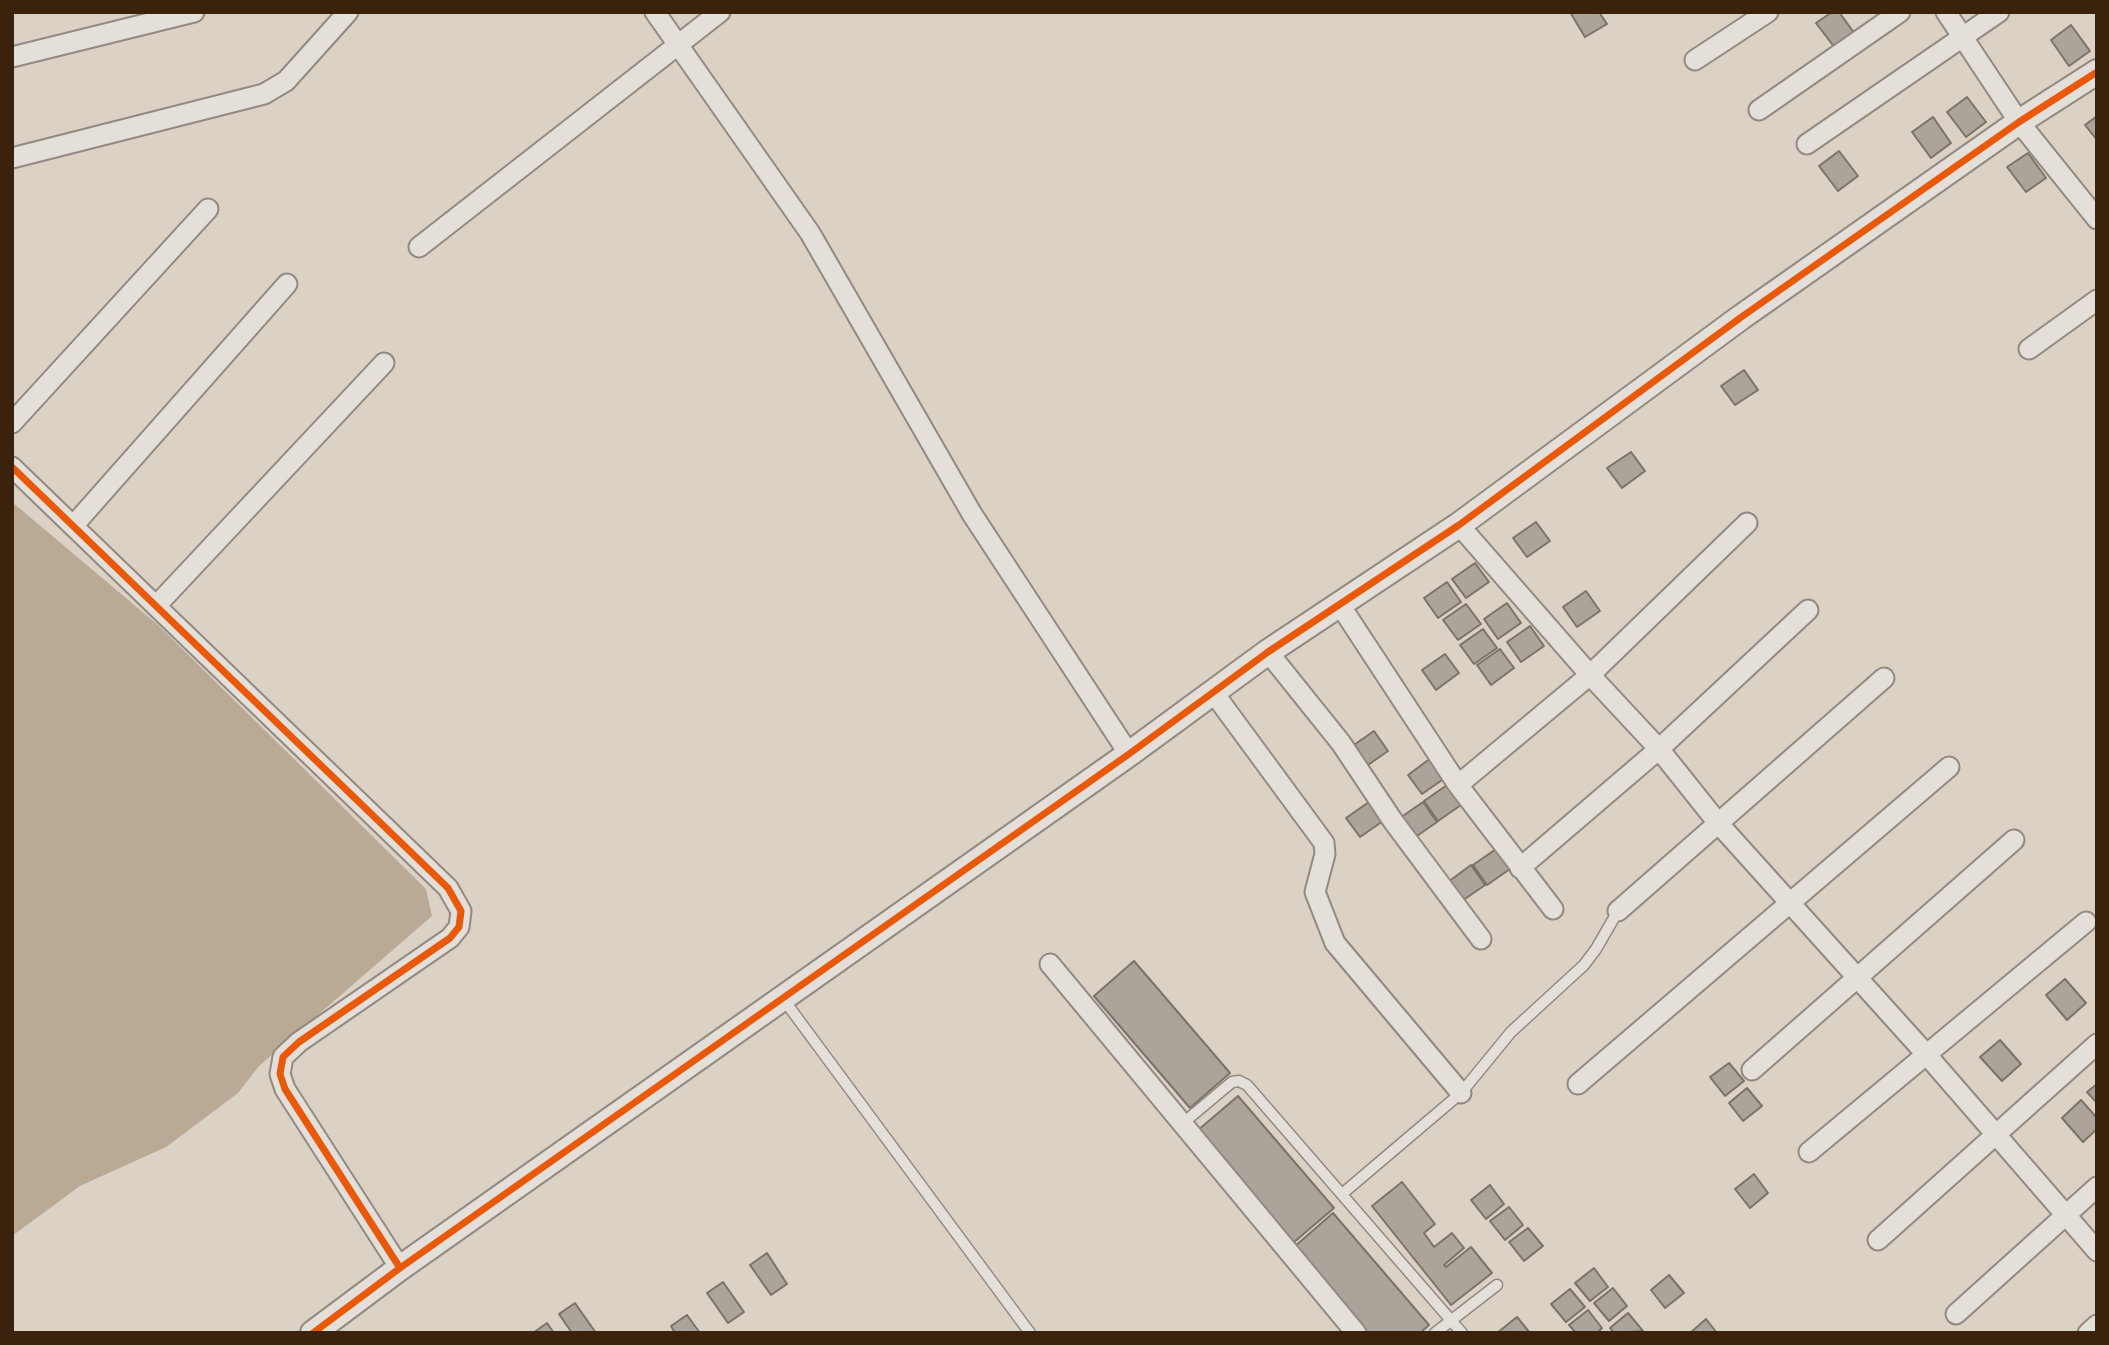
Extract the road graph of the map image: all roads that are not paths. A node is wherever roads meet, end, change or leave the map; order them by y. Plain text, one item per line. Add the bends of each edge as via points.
1 (194, 12) edge
2 (348, 12) edge
3 (655, 12) edge
4 (720, 12) edge
5 (1768, 12) edge
6 (1900, 12) edge
7 (1945, 12) edge
8 (1999, 12) edge
9 (1962, 37) junction
10 (678, 45) junction
11 (12, 57) edge
12 (1695, 60) dead end
13 (2097, 72) edge
14 (1759, 110) dead end
15 (2019, 122) junction
16 (1807, 144) dead end
17 (12, 158) edge
18 (208, 209) dead end
19 (2097, 219) edge
20 (419, 247) dead end
21 (287, 284) dead end
22 (2097, 300) edge
23 (2029, 349) dead end
24 (384, 363) dead end
25 (12, 423) edge
26 (12, 467) edge
27 (1747, 523) dead end
28 (1459, 525) junction
29 (73, 526) junction
30 (1340, 605) junction
31 (156, 606) junction
32 (1808, 610) dead end
33 (1268, 652) junction
34 (1590, 675) junction
35 (1884, 678) dead end
36 (1213, 692) junction
37 (1659, 750) junction
38 (1129, 754) junction
39 (1949, 767) dead end
40 (1458, 785) junction
41 (1718, 823) junction
42 (2014, 840) dead end
43 (1520, 868) junction
44 (1791, 902) junction
45 (1553, 909) dead end
46 (1618, 911) joint
47 (2086, 922) dead end
48 (1481, 939) dead end
49 (1050, 964) dead end
50 (1858, 978) junction
51 (784, 1000) junction
52 (2097, 1044) edge
53 (1926, 1054) junction
54 (1752, 1070) dead end
55 (1578, 1084) dead end
56 (1461, 1093) junction
57 (1182, 1124) junction
58 (1996, 1135) junction
59 (1809, 1152) dead end
60 (2097, 1186) edge
61 (1342, 1194) junction
62 (2065, 1215) junction
63 (1878, 1240) dead end
64 (2097, 1251) edge
65 (400, 1268) junction
66 (1497, 1285) dead end
67 (1956, 1314) dead end
68 (1451, 1320) junction
69 (2097, 1325) edge
70 (313, 1333) edge
71 (1030, 1333) edge
72 (1356, 1333) edge
73 (1435, 1333) edge
74 (1462, 1333) edge
75 (2088, 1333) edge

1 - 11 street
2 - 17 street via 286,81 264,94
3 - 10 street
4 - 10 street
5 - 12 street
6 - 14 street
7 - 9 street
8 - 9 street
9 - 15 street
9 - 16 street
10 - 20 street
10 - 38 street via 810,233 972,514
13 - 15 street
15 - 19 street
15 - 28 street via 1740,318
18 - 25 street
21 - 29 street
22 - 23 street
24 - 31 street
26 - 29 street
27 - 34 street
28 - 30 street
28 - 34 street
29 - 31 street
30 - 33 street
30 - 40 street
31 - 65 street via 448,888 461,911 459,927 450,938 299,1042 283,1057 279,1074
32 - 37 street
33 - 36 street
33 - 48 street via 1341,743
34 - 37 street
34 - 40 street
35 - 41 street
36 - 38 street
36 - 56 street via 1324,843 1315,892 1335,943
37 - 41 street
37 - 43 street
38 - 51 street
39 - 44 street
40 - 43 street
41 - 44 street
41 - 46 street
42 - 50 street
43 - 45 street
44 - 50 street
44 - 55 street
46 - 56 lane via 1584,965 1511,1032
47 - 53 street
49 - 57 street
50 - 53 street
50 - 54 street
51 - 65 street
51 - 71 lane
52 - 58 street
53 - 58 street
53 - 59 street
56 - 61 lane
57 - 61 lane via 1231,1082 1239,1081
57 - 72 street
58 - 62 street
58 - 63 street
60 - 62 street
61 - 68 lane
62 - 64 street
62 - 67 street
65 - 70 street
66 - 68 lane
68 - 73 lane
68 - 74 lane
69 - 75 street

